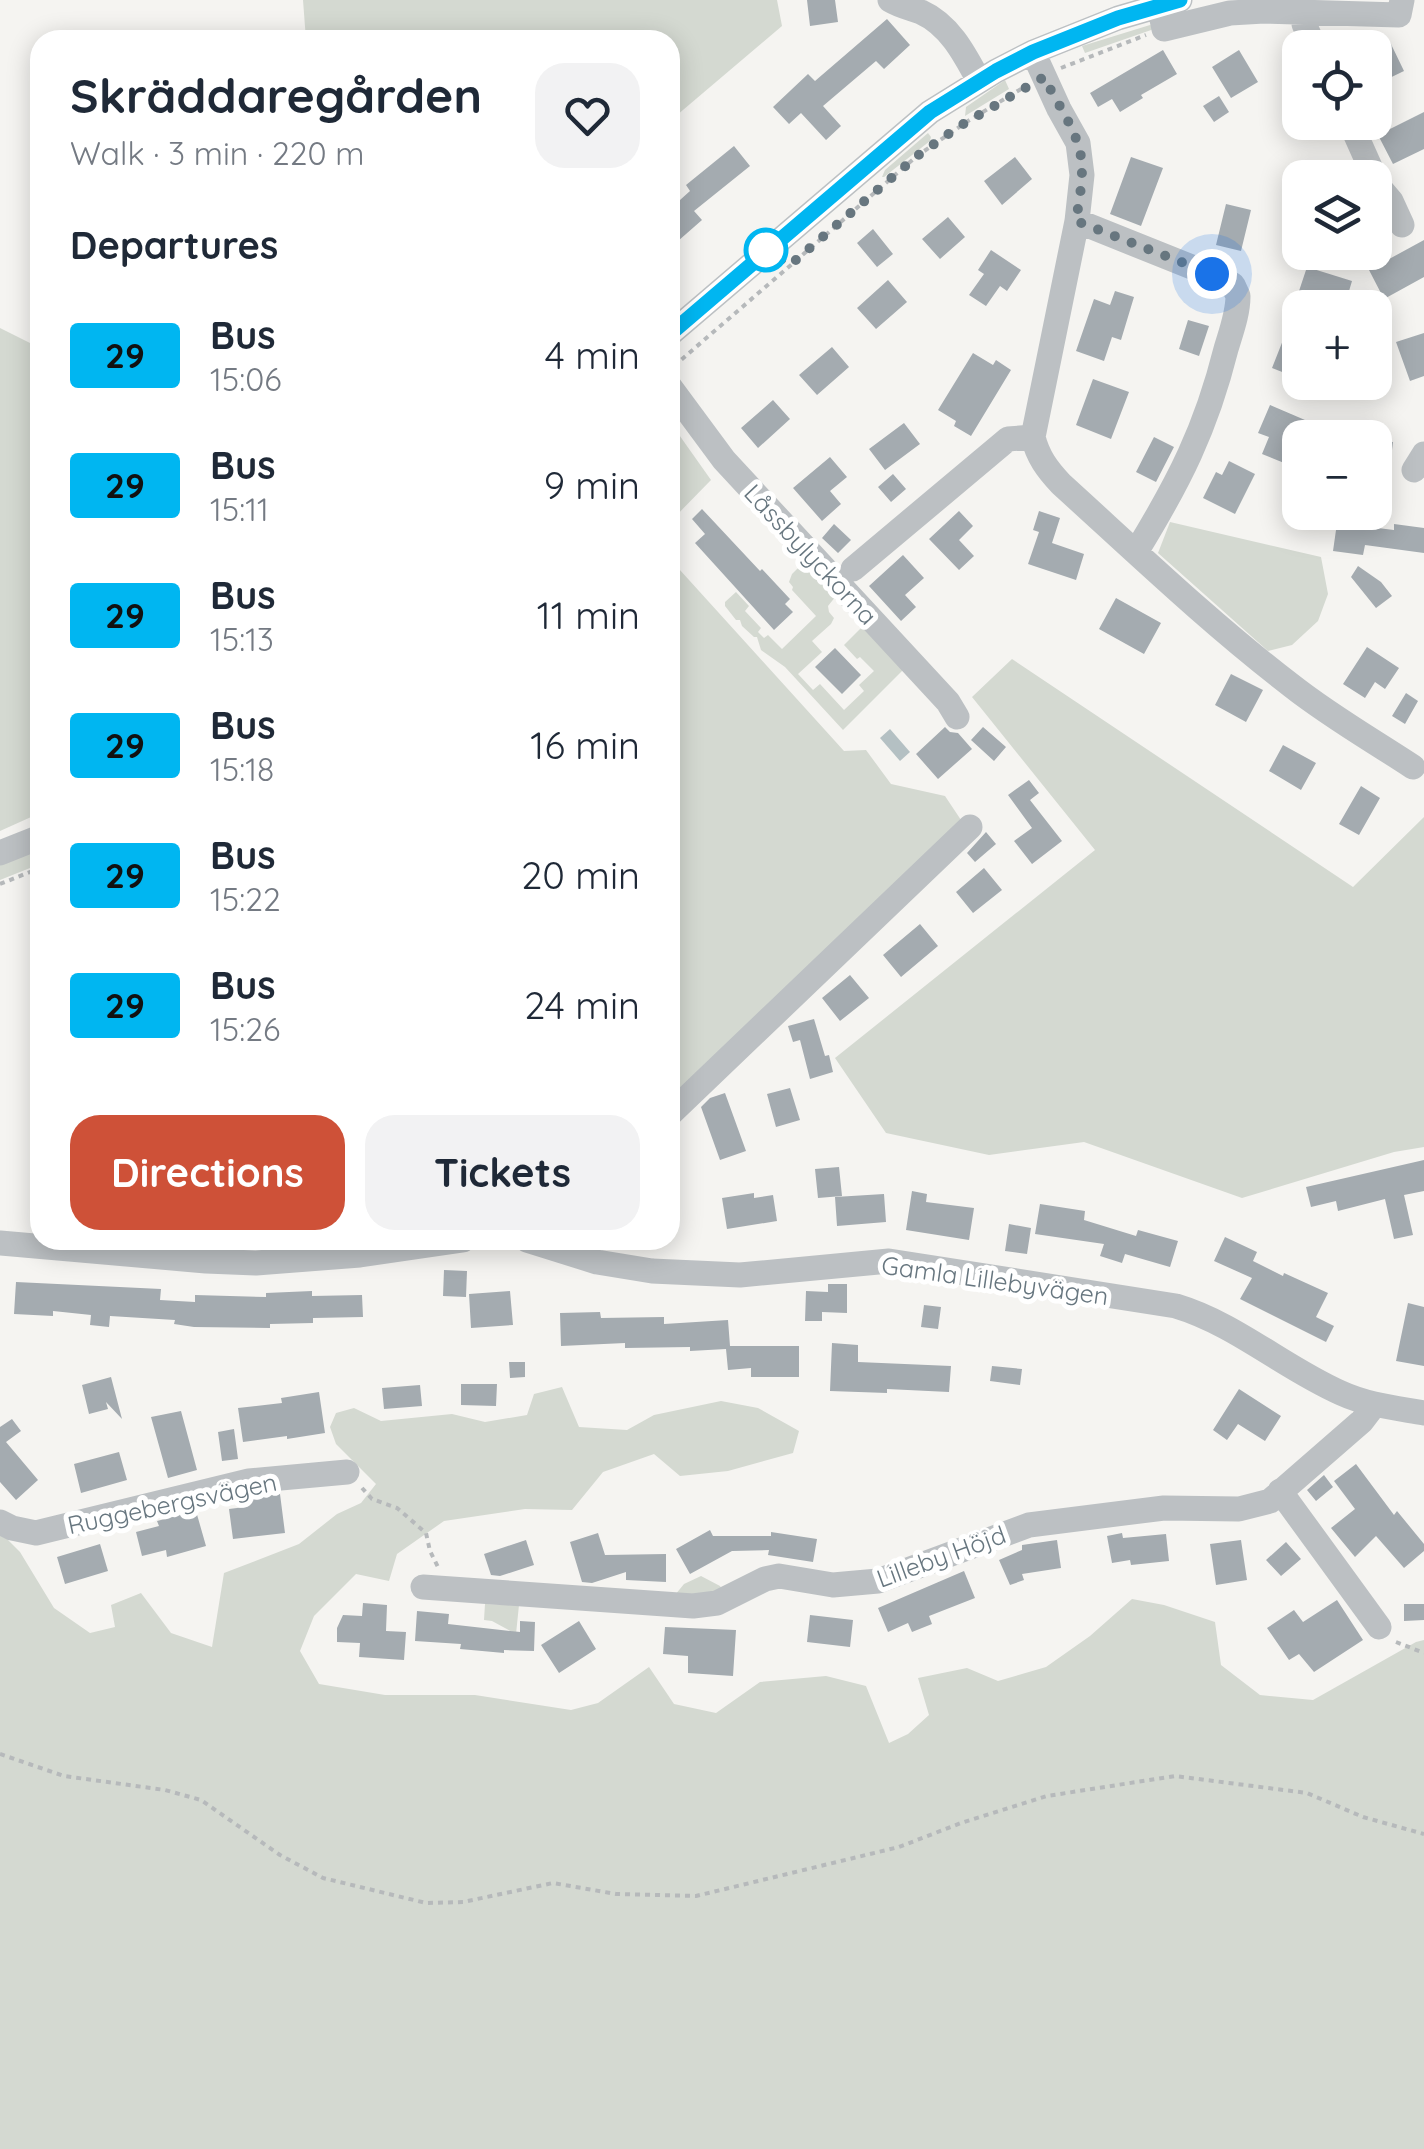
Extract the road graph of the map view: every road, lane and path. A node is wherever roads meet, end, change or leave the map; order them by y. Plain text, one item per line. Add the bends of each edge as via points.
1 (890, 0) edge
2 (1402, 0) edge
3 (1168, 11) edge
4 (1303, 12) junction
5 (1307, 30) edge
6 (1033, 52) junction
7 (1044, 77) junction
8 (978, 82) junction
9 (1392, 204) edge
10 (1076, 221) junction
11 (1402, 225) dead end
12 (680, 325) edge
13 (680, 360) edge
14 (680, 400) edge
15 (1033, 436) junction
16 (1136, 552) junction
17 (853, 569) dead end
18 (957, 717) dead end
19 (1413, 767) dead end
20 (970, 827) dead end
21 (30, 840) edge
22 (0, 854) edge
23 (30, 872) edge
24 (0, 884) edge
25 (680, 1104) edge
26 (0, 1243) edge
27 (30, 1246) edge
28 (80, 1250) edge
29 (394, 1250) edge
30 (560, 1250) edge
31 (1375, 1404) junction
32 (1424, 1414) edge
33 (347, 1472) joint
34 (1280, 1491) junction
35 (0, 1522) edge
36 (422, 1586) dead end
37 (450, 1588) junction
38 (1380, 1627) joint
39 (1424, 1653) edge
40 (0, 1754) edge
41 (1424, 1834) edge

1 - 8 street via 941,25
2 - 4 street via 1399,15
3 - 4 street
3 - 6 street via 1083,31
3 - 7 path
4 - 5 street
6 - 7 street
6 - 8 street
7 - 10 street via 1081,156
7 - 13 path via 917,156
8 - 12 street via 904,132
9 - 11 street
10 - 15 street
10 - 16 street via 1224,280 1238,296 1216,391 1196,442
14 - 18 street, Låssbylyckorna via 724,460
15 - 16 street via 1044,465
15 - 17 street via 1008,439
16 - 19 street via 1292,686
20 - 25 street
21 - 22 street
23 - 24 path
26 - 27 street
28 - 29 street via 256,1263
30 - 31 street, Gamla Lillebyvägen via 618,1267 707,1274 890,1261 1176,1306 1334,1390
31 - 32 street, Gamla Lillebyvägen
31 - 34 street, Lilleby Höjd
33 - 35 street, Ruggebergsvägen via 249,1481 36,1533
33 - 37 path via 372,1498 397,1508 426,1533
34 - 37 street, Lilleby Höjd via 1270,1501 1239,1508 1164,1508 1029,1524 878,1581 833,1586 779,1576 694,1606
34 - 38 street
36 - 37 street, Lilleby Höjd
38 - 39 path via 1389,1640
40 - 41 path via 64,1776 201,1800 323,1878 426,1903 553,1883 616,1894 696,1896 899,1847 1047,1796 1175,1776 1307,1793

